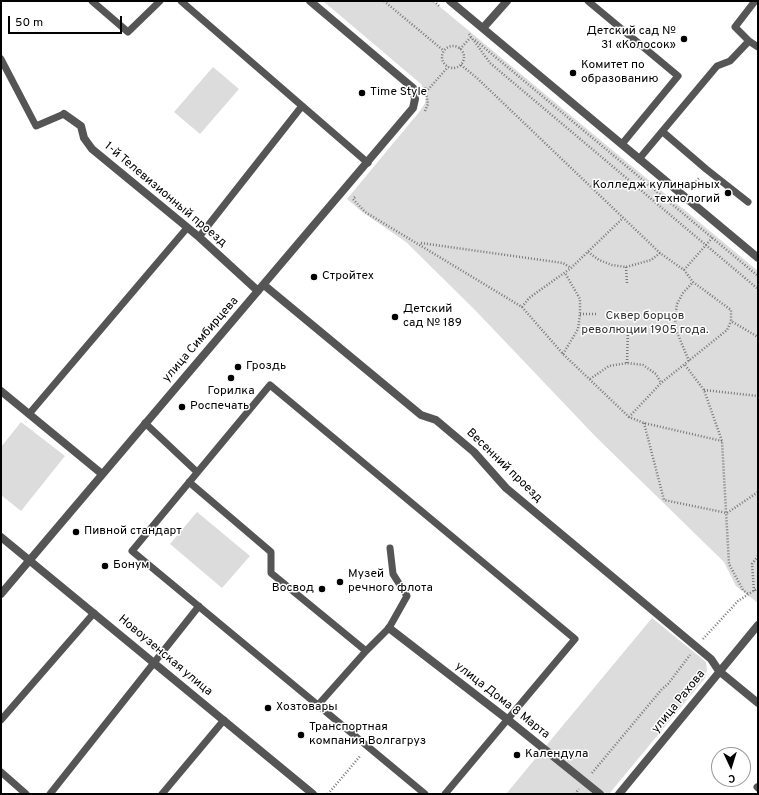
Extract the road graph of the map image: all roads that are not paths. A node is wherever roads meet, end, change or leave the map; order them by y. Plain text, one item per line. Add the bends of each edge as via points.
1 (92, 1) edge
2 (160, 1) edge
3 (181, 1) edge
4 (310, 1) edge
5 (450, 1) edge
6 (507, 1) edge
7 (588, 1) edge
8 (755, 1) edge
9 (483, 28) junction
10 (750, 41) junction
11 (758, 47) edge
12 (1, 59) edge
13 (302, 106) junction
14 (64, 114) joint
15 (663, 132) junction
16 (622, 144) junction
17 (639, 159) junction
18 (368, 162) junction
19 (748, 202) dead end
20 (187, 228) junction
21 (199, 238) junction
22 (758, 258) edge
23 (261, 288) junction
24 (1, 391) edge
25 (29, 414) junction
26 (145, 423) junction
27 (197, 472) junction
28 (102, 474) junction
29 (189, 482) junction
30 (1, 537) edge
31 (390, 548) dead end
32 (30, 560) junction
33 (1, 594) edge
34 (199, 606) junction
35 (94, 613) junction
36 (758, 625) edge
37 (389, 628) junction
38 (366, 650) junction
39 (154, 662) junction
40 (719, 671) junction
41 (758, 703) edge
42 (318, 705) junction
43 (508, 719) junction
44 (1, 720) edge
45 (224, 720) junction
46 (1, 772) edge
47 (26, 794) edge
48 (50, 794) edge
49 (162, 794) edge
50 (313, 794) edge
51 (424, 794) edge
52 (445, 794) edge
53 (600, 794) edge
54 (619, 794) edge

1 - 2 lane via 128,32
3 - 13 lane
4 - 18 street, улица Симбирцева via 413,88 413,108
5 - 9 street
6 - 9 street
7 - 16 lane via 678,76
8 - 10 lane via 735,26
9 - 16 street
10 - 11 lane
10 - 15 lane via 730,62 717,66
12 - 14 lane via 36,126
13 - 18 lane
13 - 21 lane
14 - 20 street, 1-й Телевизионный проезд via 81,126 84,138 92,149
15 - 17 lane
15 - 19 lane
16 - 17 street
17 - 22 street
18 - 23 street, улица Симбирцева
20 - 21 street, 1-й Телевизионный проезд
20 - 25 lane
21 - 23 street, 1-й Телевизионный проезд
23 - 26 street, улица Симбирцева
23 - 40 street, Весенний проезд via 421,416 436,420 447,429 474,452 506,488 711,659
24 - 25 street
25 - 28 street
26 - 27 lane
26 - 28 street, улица Симбирцева
27 - 29 lane
27 - 43 lane via 270,385 575,639
28 - 32 street, улица Симбирцева
29 - 34 lane via 132,551
29 - 38 lane via 271,552 271,573
30 - 32 street, Новоузенская улица
31 - 37 lane via 393,574 407,596
32 - 33 street, улица Симбирцева
32 - 35 street, Новоузенская улица
34 - 39 lane
34 - 42 lane
35 - 39 street, Новоузенская улица
35 - 44 lane
36 - 40 street, улица Рахова
37 - 38 lane
37 - 43 street, улица Дома 8 Марта
38 - 42 lane
39 - 45 street, Новоузенская улица
39 - 48 lane
40 - 41 street, Весенний проезд
40 - 54 street, улица Рахова
42 - 51 lane
43 - 52 lane
43 - 53 street, улица Дома 8 Марта
45 - 49 lane
45 - 50 street, Новоузенская улица
46 - 47 lane

